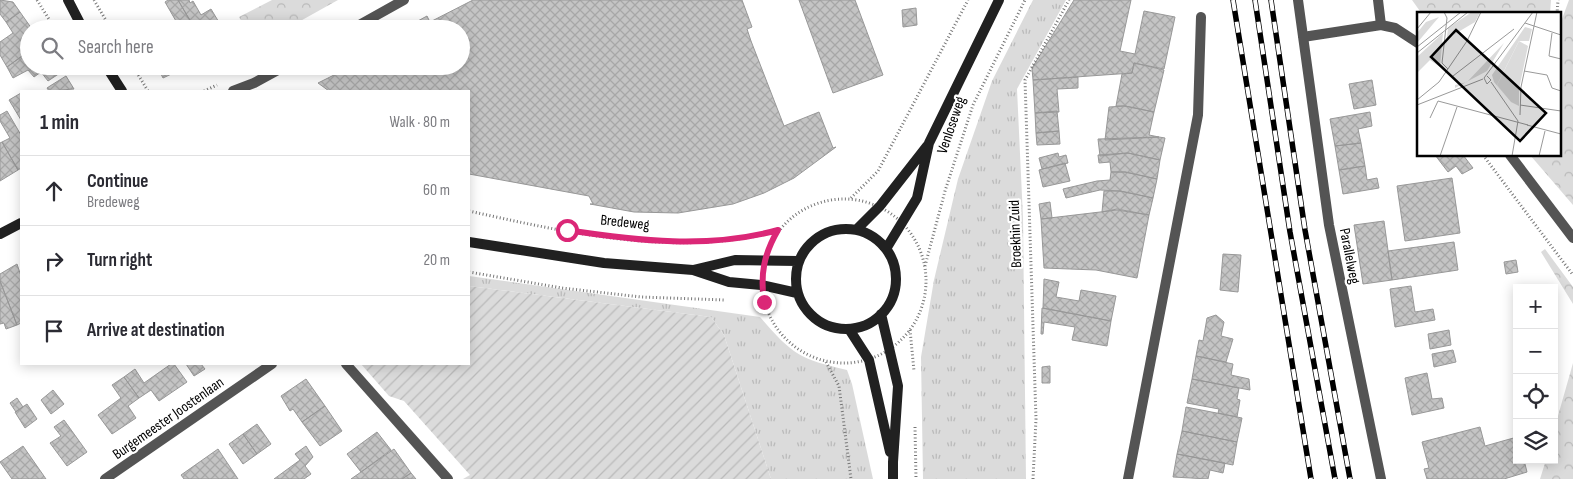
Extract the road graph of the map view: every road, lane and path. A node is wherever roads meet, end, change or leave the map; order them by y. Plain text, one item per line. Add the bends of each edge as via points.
1 (37, 0) edge
2 (68, 0) edge
3 (94, 0) edge
4 (404, 0) edge
5 (968, 0) edge
6 (999, 0) edge
7 (1025, 0) edge
8 (1069, 0) edge
9 (1298, 0) edge
10 (1378, 0) edge
11 (1201, 16) dead end
12 (49, 20) edge
13 (79, 20) edge
14 (106, 20) edge
15 (368, 20) edge
16 (1381, 25) junction
17 (1303, 37) junction
18 (1417, 42) edge
19 (112, 75) edge
20 (138, 75) edge
21 (271, 75) edge
22 (252, 87) edge
23 (121, 90) edge
24 (147, 90) edge
25 (238, 90) edge
26 (929, 143) junction
27 (1484, 156) edge
28 (1511, 156) edge
29 (851, 198) dead end
30 (470, 211) edge
31 (20, 224) edge
32 (856, 230) junction
33 (0, 234) edge
34 (1573, 238) edge
35 (470, 242) edge
36 (886, 249) junction
37 (764, 261) junction
38 (798, 261) junction
39 (693, 270) junction
40 (470, 272) edge
41 (1573, 275) edge
42 (761, 285) junction
43 (797, 293) junction
44 (726, 300) dead end
45 (754, 301) dead end
46 (764, 302) junction
47 (881, 314) junction
48 (850, 329) junction
49 (889, 350) junction
50 (869, 360) junction
51 (826, 362) junction
52 (271, 365) edge
53 (347, 365) edge
54 (893, 462) junction
55 (105, 479) edge
56 (448, 479) edge
57 (851, 479) edge
58 (894, 479) edge
59 (1034, 479) edge
60 (1128, 479) edge
61 (1381, 479) edge

1 - 12 path
2 - 13 street
3 - 14 path
4 - 15 street
5 - 29 path via 878,171
6 - 26 street, Venloseweg
7 - 49 path, Venloseweg via 973,104 925,267 926,289 921,310 910,330
8 - 59 path, Broekhin Zuid via 1024,80 1036,419
9 - 17 street
10 - 16 street
11 - 60 street via 1198,115
16 - 17 street
16 - 18 street
17 - 61 street, Parallelweg via 1328,224
19 - 23 street
20 - 24 path
21 - 22 street
22 - 25 street
26 - 32 street, Venloseweg via 880,206
26 - 36 street, Venloseweg via 917,198
27 - 41 path
28 - 34 street
30 - 37 path, Bredeweg via 627,239 676,242 750,238 778,230
31 - 33 street
32 - 36 street via 873,237
32 - 38 street via 824,233 809,244
35 - 39 street via 604,263
36 - 47 street via 894,266 895,286
37 - 38 street
37 - 39 street via 734,260
37 - 42 path
38 - 43 street
39 - 42 street via 729,282
40 - 44 path via 641,297
42 - 43 street
42 - 46 path
43 - 48 street via 816,320 831,327
45 - 46 path
46 - 51 path via 780,334 809,356
47 - 48 street
47 - 49 street
48 - 50 street
49 - 50 path, Venloseweg
49 - 54 street via 898,386
50 - 51 path, Venloseweg
50 - 54 street
51 - 57 path via 839,386
52 - 55 street, Burgemeester Joostenlaan
53 - 56 street
54 - 58 street

